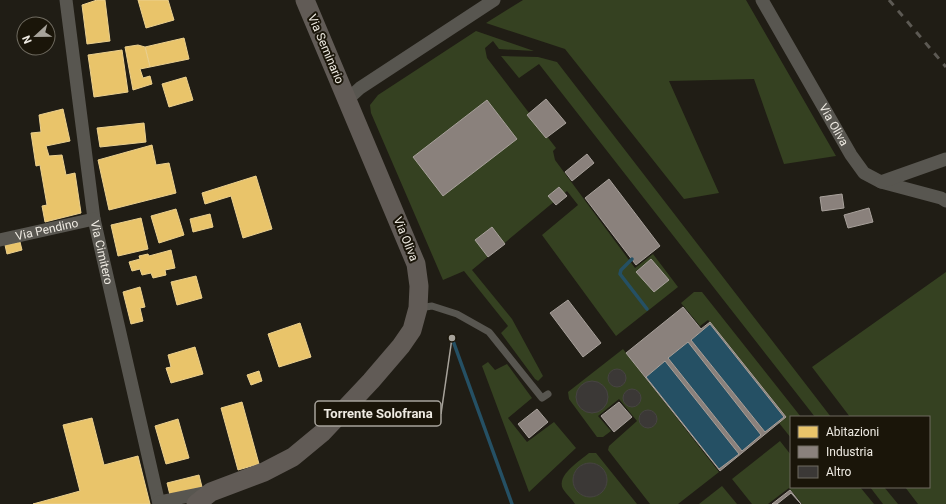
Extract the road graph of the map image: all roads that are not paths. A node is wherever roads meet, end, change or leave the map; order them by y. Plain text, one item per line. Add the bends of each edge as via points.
1 (66, 0) edge
2 (305, 0) edge
3 (494, 0) edge
4 (762, 0) edge
5 (348, 99) junction
6 (946, 159) edge
7 (881, 182) junction
8 (946, 201) edge
9 (94, 219) junction
10 (0, 240) edge
11 (418, 308) junction
12 (548, 394) dead end
13 (211, 492) junction
14 (161, 503) edge
15 (196, 504) edge

1 - 9 street, Via Cimitero
2 - 5 main road, Via Seminario
3 - 5 street via 360,88
4 - 7 street, Via Oliva via 851,155 864,173
5 - 11 main road, Via Oliva via 416,264
6 - 7 street
7 - 8 street, Via Oliva
9 - 10 street, Via Pendino
9 - 14 street, Via Cimitero
11 - 12 lane via 432,306 457,314 489,332 542,398
11 - 13 main road, Via Oliva via 412,330 401,346 322,433 293,457 264,472
13 - 14 street
13 - 15 main road, Via Oliva

